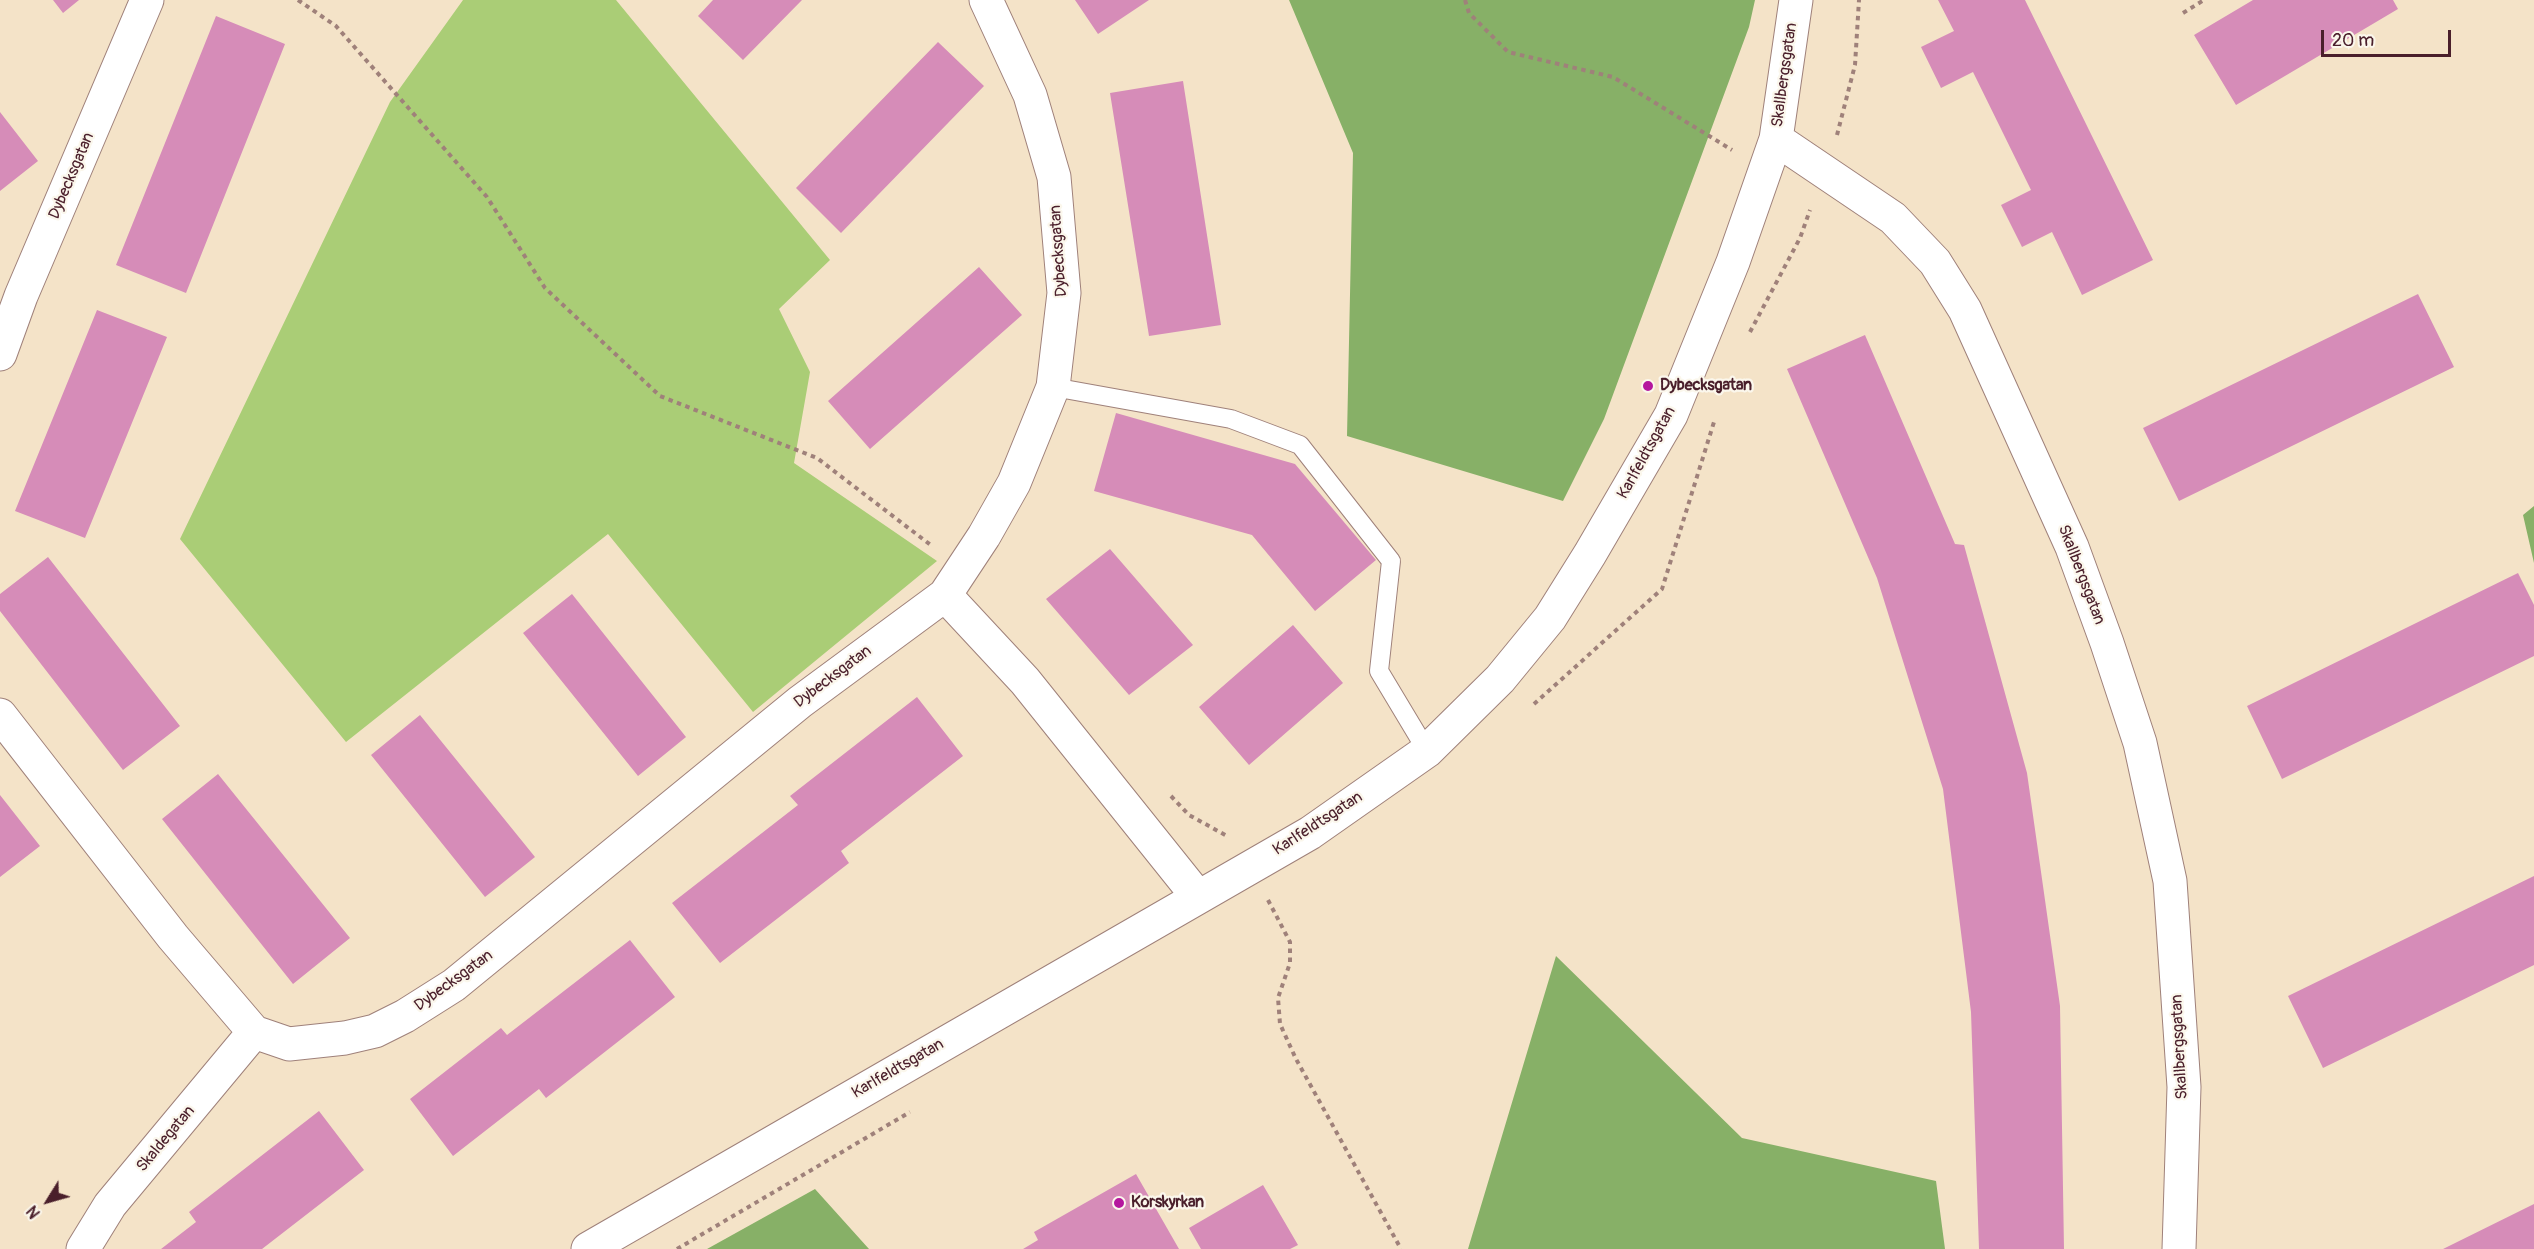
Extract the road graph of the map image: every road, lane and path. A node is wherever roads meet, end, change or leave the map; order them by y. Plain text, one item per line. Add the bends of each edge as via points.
1 (147, 0) edge
2 (298, 0) edge
3 (986, 0) edge
4 (1465, 0) edge
5 (1796, 0) edge
6 (1859, 0) edge
7 (2204, 0) edge
8 (2183, 13) dead end
9 (1837, 135) dead end
10 (1776, 139) junction
11 (1800, 237) dead end
12 (1749, 334) dead end
13 (0, 354) edge
14 (1053, 387) junction
15 (1715, 418) dead end
16 (934, 548) dead end
17 (945, 595) junction
18 (1639, 610) dead end
19 (0, 715) edge
20 (1427, 751) junction
21 (1198, 897) junction
22 (1269, 902) dead end
23 (254, 1032) junction
24 (83, 1249) edge
25 (588, 1249) edge
26 (1401, 1249) edge
27 (2179, 1249) edge

1 - 13 street, Dybecksgatan
2 - 16 path via 336,26 487,198 545,288 660,396 818,458
3 - 14 street, Dybecksgatan via 1030,95 1054,177 1064,293
4 - 10 path via 1469,13 1509,52 1613,77 1734,151
5 - 10 street, Skallbergsgatan
6 - 9 path via 1855,65
7 - 8 path
10 - 20 street, Karlfeldtsgatan via 1733,262 1671,415 1550,618 1500,679
10 - 27 street, Skallbergsgatan via 1893,218 1935,262 1965,310 2067,536 2107,643 2140,743 2170,880 2184,1087
11 - 12 path
14 - 17 street, Dybecksgatan via 1014,483
14 - 20 lane via 1231,419 1300,445 1391,561 1379,671
15 - 18 path via 1662,589
17 - 21 street via 1025,681
17 - 23 street, Dybecksgatan via 800,702 444,992 375,1030 345,1038 289,1044
19 - 23 street via 173,937
20 - 21 street, Karlfeldtsgatan via 1310,833
21 - 25 street, Karlfeldtsgatan
22 - 26 path via 1290,942 1290,963 1278,998 1280,1024
23 - 24 street, Skaldegatan via 110,1205

